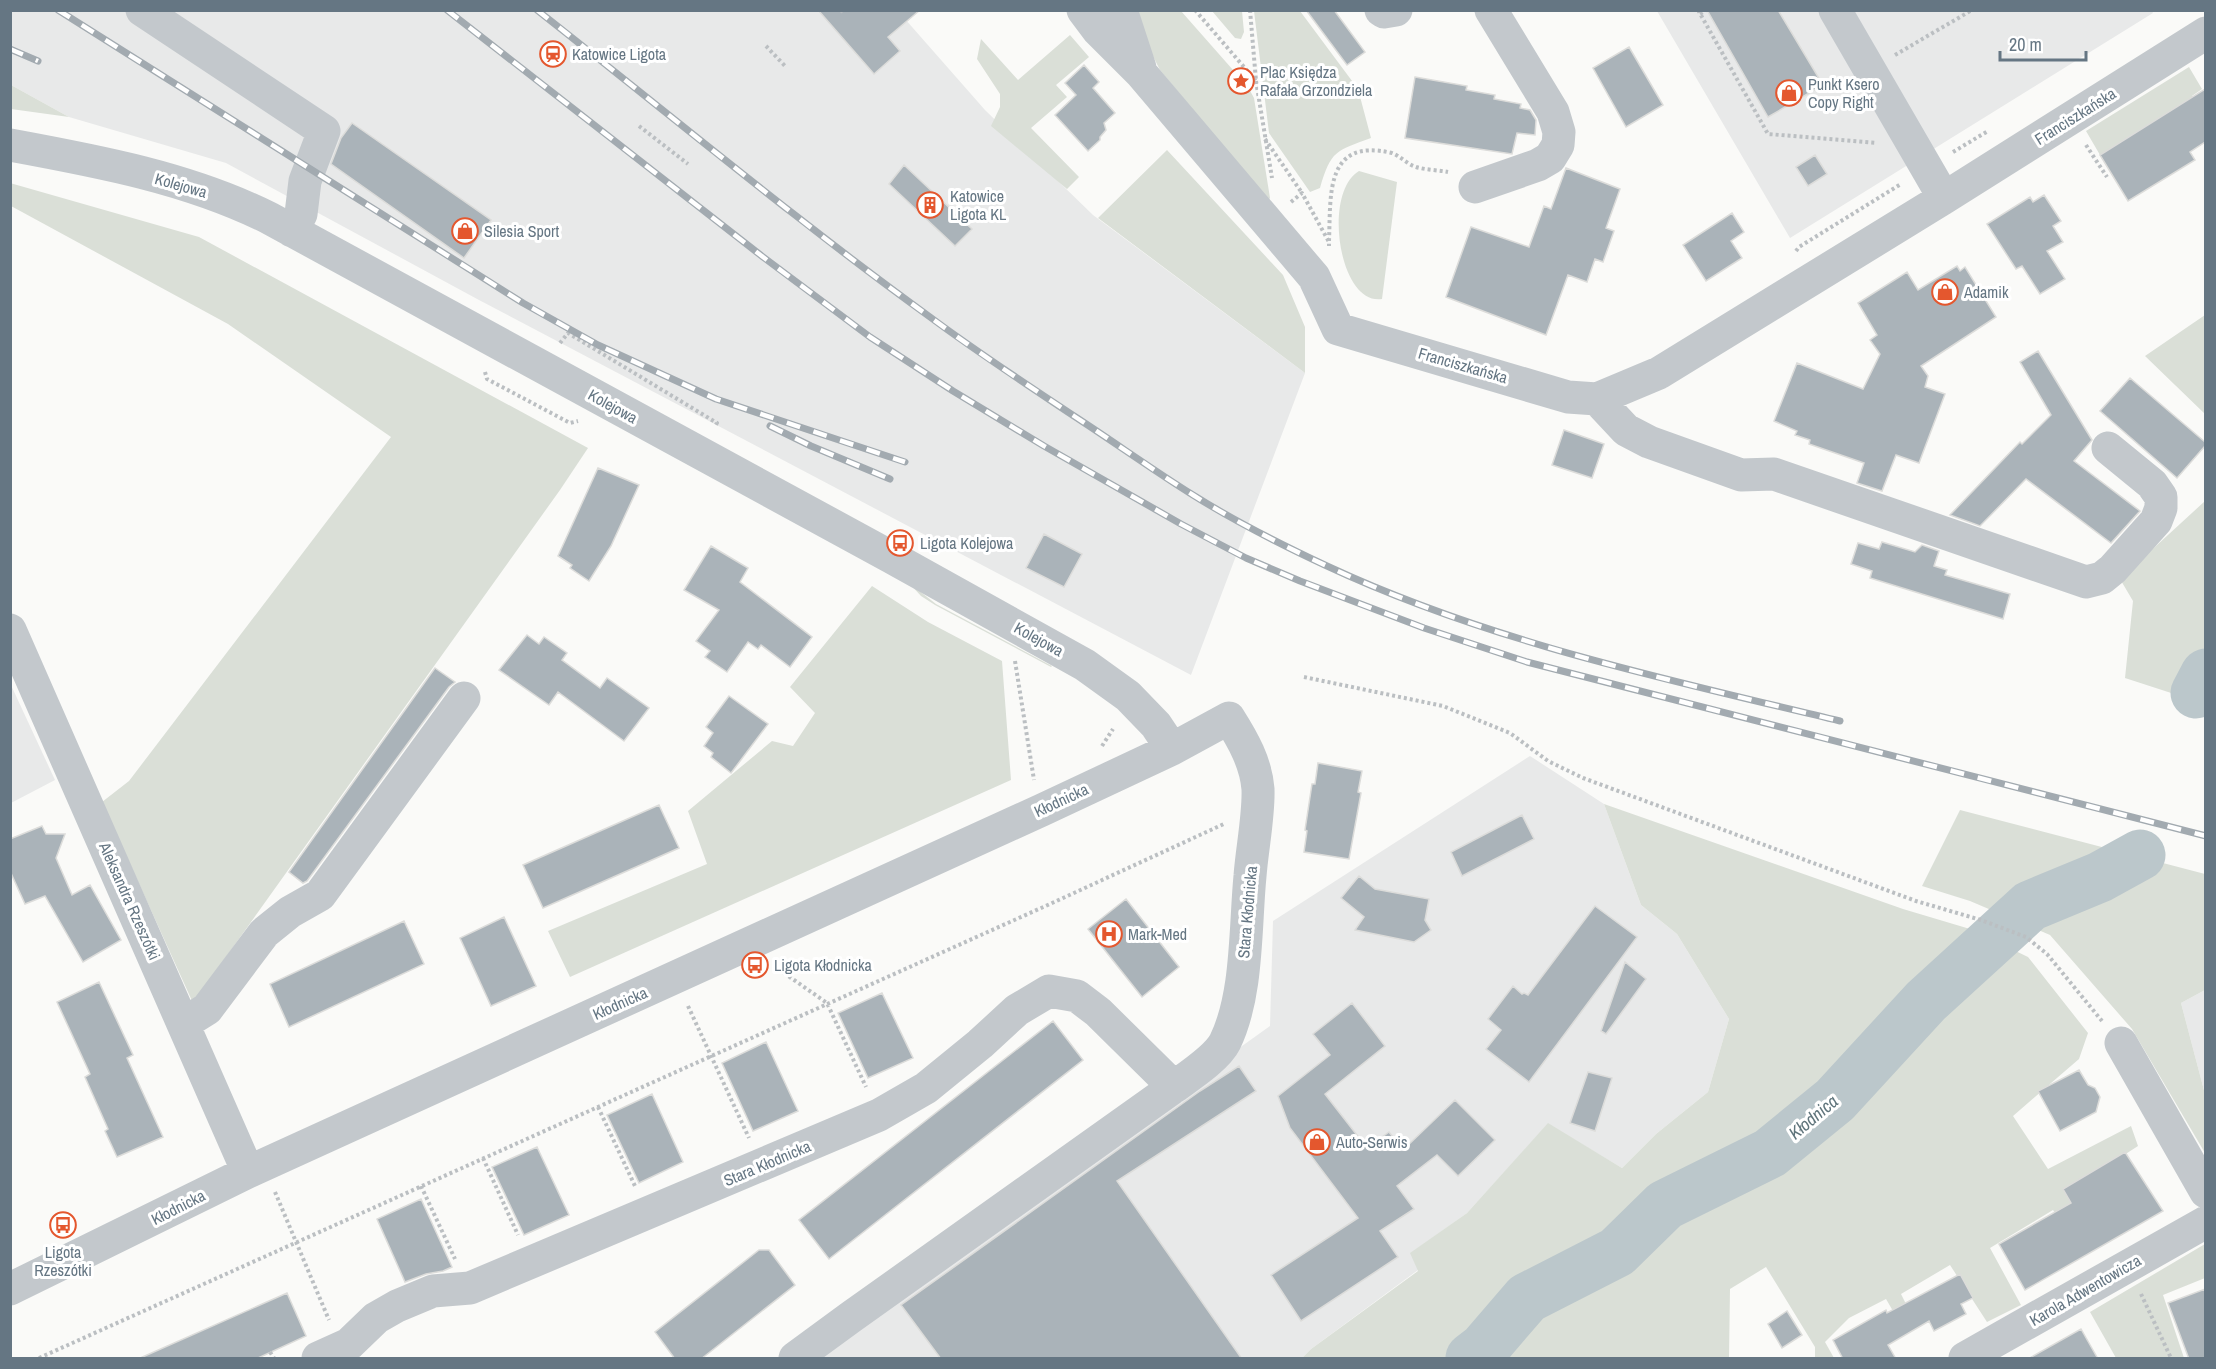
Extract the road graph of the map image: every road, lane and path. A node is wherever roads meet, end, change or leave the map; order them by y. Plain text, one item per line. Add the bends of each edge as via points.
1 (142, 10) edge
2 (1083, 10) edge
3 (1121, 10) edge
4 (1195, 10) edge
5 (1250, 10) edge
6 (1381, 10) edge
7 (1396, 10) edge
8 (1491, 10) edge
9 (1706, 10) edge
10 (1835, 10) edge
11 (1972, 10) edge
12 (1699, 13) edge
13 (2205, 33) edge
14 (766, 46) dead end
15 (1890, 58) dead end
16 (786, 67) dead end
17 (1141, 73) junction
18 (1256, 81) junction
19 (1997, 125) dead end
20 (639, 126) dead end
21 (1265, 138) junction
22 (2083, 140) dead end
23 (10, 145) edge
24 (1920, 157) junction
25 (688, 164) dead end
26 (2106, 177) dead end
27 (1475, 186) joint
28 (1274, 188) dead end
29 (1302, 193) junction
30 (1944, 198) junction
31 (1286, 205) dead end
32 (292, 231) junction
33 (1329, 242) junction
34 (1330, 252) dead end
35 (1794, 255) dead end
36 (560, 343) dead end
37 (1597, 399) junction
38 (712, 430) dead end
39 (2108, 448) dead end
40 (10, 630) edge
41 (1014, 659) dead end
42 (1304, 677) dead end
43 (464, 698) dead end
44 (1229, 718) joint
45 (1172, 749) junction
46 (1034, 781) dead end
47 (1256, 808) junction
48 (773, 965) dead end
49 (826, 1003) junction
50 (688, 1005) dead end
51 (183, 1024) junction
52 (2121, 1043) joint
53 (711, 1055) junction
54 (1174, 1087) junction
55 (737, 1097) dead end
56 (732, 1099) junction
57 (598, 1107) junction
58 (879, 1115) junction
59 (483, 1158) junction
60 (762, 1166) junction
61 (260, 1178) junction
62 (421, 1186) junction
63 (2205, 1192) edge
64 (648, 1214) junction
65 (2205, 1222) edge
66 (297, 1242) junction
67 (531, 1263) junction
68 (468, 1288) junction
69 (2139, 1288) dead end
70 (10, 1289) edge
71 (270, 1352) dead end
72 (329, 1353) edge
73 (39, 1359) edge
74 (274, 1359) edge
75 (795, 1359) edge
76 (1965, 1359) edge
77 (2171, 1359) edge

1 - 32 street via 324,131 305,181 301,214
2 - 17 street, Franciszkańska
3 - 17 street
4 - 18 path
5 - 18 path
6 - 7 street
8 - 27 street via 1553,112 1559,138 1550,158 1538,165
9 - 12 path
10 - 24 street
11 - 15 path
12 - 24 path via 1768,134
13 - 30 street, Franciszkańska
14 - 16 path
17 - 37 street, Franciszkańska via 1314,277 1338,329 1568,396
18 - 21 path
19 - 24 path
20 - 25 path
21 - 28 path
21 - 29 path
22 - 26 path
23 - 32 street, Kolejowa via 177,183 246,207
24 - 30 street
24 - 35 path via 1799,247
27 - 33 path via 1452,173 1415,167 1394,154 1364,150 1342,160 1332,181
29 - 31 path
29 - 33 path
30 - 37 street, Franciszkańska via 1659,373
32 - 45 street, Kolejowa via 1066,654 1128,696
33 - 34 path
36 - 38 path via 568,333 717,423
37 - 39 street via 1626,430 1649,442 1741,475 1774,474 2086,582 2102,578 2113,569 2156,521 2161,508 2161,497 2152,484
40 - 51 street, Aleksandra Rzeszótki
41 - 46 path
42 - 52 path via 1443,706 1510,733 1548,761 1583,778 2026,938 2047,954
43 - 51 street via 320,895 264,933 207,1009
44 - 45 street, Kłodnicka
44 - 47 street, Stara Kłodnicka via 1255,770
45 - 61 street, Kłodnicka
47 - 49 path
47 - 54 street, Stara Kłodnicka via 1245,956 1236,1011 1224,1044
48 - 49 path
49 - 53 path
49 - 58 path via 851,1048
50 - 53 path
51 - 61 street, Aleksandra Rzeszótki
52 - 63 street
53 - 56 path
53 - 57 path
54 - 58 street, Stara Kłodnicka via 1098,1012 1077,996 1049,991 1017,1010 926,1088
54 - 75 street, Stara Kłodnicka
55 - 56 path
56 - 60 path
57 - 59 path
57 - 64 path
58 - 60 street, Stara Kłodnicka
59 - 62 path
59 - 67 path
60 - 64 street, Stara Kłodnicka
61 - 66 path
61 - 70 street, Kłodnicka
62 - 66 path
62 - 68 path
64 - 67 street, Stara Kłodnicka
65 - 76 street, Karola Adwentowicza
66 - 72 path
66 - 73 path
67 - 68 street, Stara Kłodnicka
68 - 72 street, Stara Kłodnicka via 433,1291 397,1306 376,1318 349,1344
69 - 77 path
71 - 74 path

